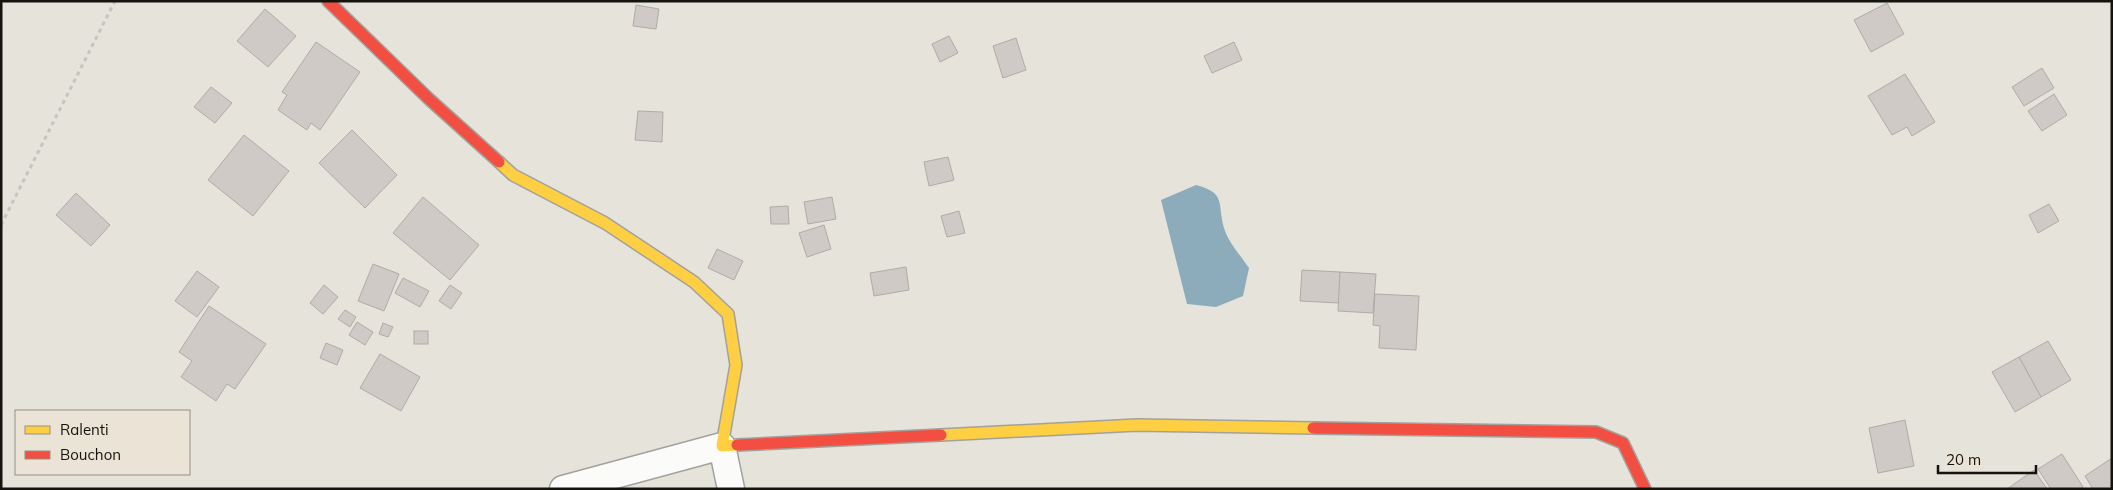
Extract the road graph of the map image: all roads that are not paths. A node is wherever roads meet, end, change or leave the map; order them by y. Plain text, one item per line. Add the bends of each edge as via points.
1 (328, 1) edge
2 (722, 446) junction
3 (563, 489) edge
4 (731, 489) edge
5 (1645, 489) edge

1 - 2 street via 513,175 606,223 694,282 728,314 736,365
2 - 3 street
2 - 4 street
2 - 5 street via 1137,425 1596,432 1624,444

